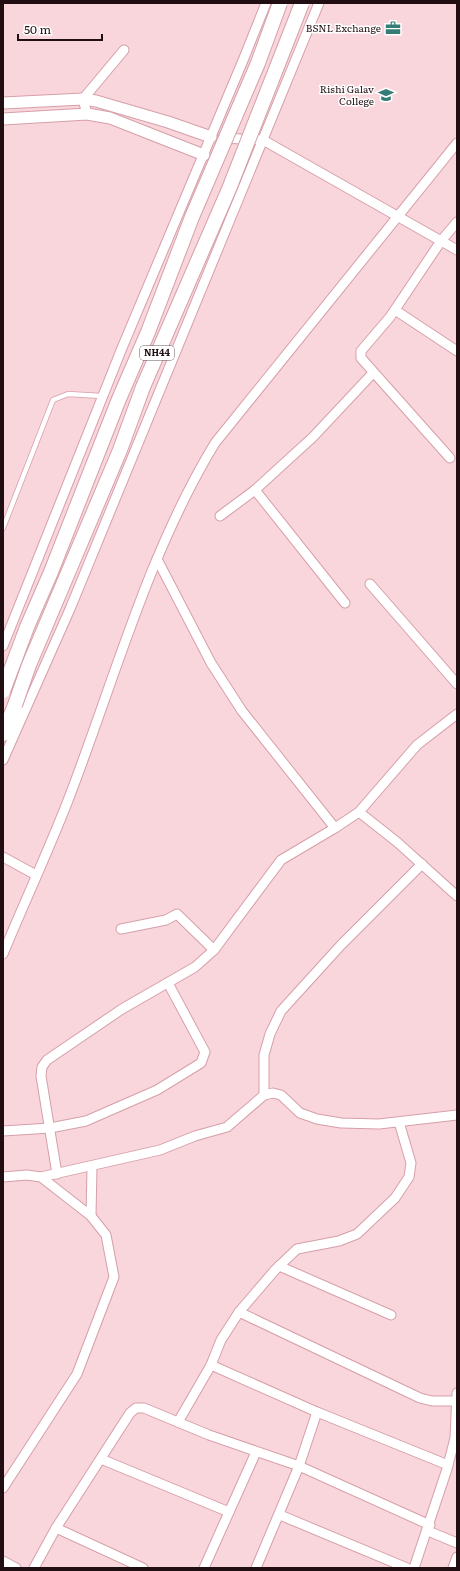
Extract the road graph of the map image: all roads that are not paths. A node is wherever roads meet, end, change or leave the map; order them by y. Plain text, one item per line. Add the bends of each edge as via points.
1 (266, 3) edge
2 (280, 3) edge
3 (302, 3) edge
4 (319, 3) edge
5 (124, 50) dead end
6 (83, 99) junction
7 (3, 103) edge
8 (87, 114) junction
9 (3, 118) edge
10 (211, 137) junction
11 (263, 140) junction
12 (457, 143) edge
13 (204, 155) junction
14 (397, 216) junction
15 (457, 222) edge
16 (441, 241) junction
17 (457, 250) edge
18 (395, 310) junction
19 (457, 351) edge
20 (373, 373) junction
21 (102, 396) junction
22 (450, 458) dead end
23 (255, 490) junction
24 (220, 516) dead end
25 (3, 528) edge
26 (157, 559) junction
27 (370, 584) dead end
28 (345, 603) dead end
29 (3, 646) edge
30 (457, 684) edge
31 (3, 691) edge
32 (457, 714) edge
33 (3, 734) edge
34 (3, 760) edge
35 (358, 812) junction
36 (335, 828) junction
37 (3, 857) edge
38 (422, 864) junction
39 (36, 875) junction
40 (457, 896) edge
41 (121, 929) dead end
42 (214, 950) junction
43 (3, 954) edge
44 (168, 983) junction
45 (264, 1095) junction
46 (457, 1115) edge
47 (399, 1122) junction
48 (50, 1128) junction
49 (3, 1131) edge
50 (92, 1167) junction
51 (57, 1174) junction
52 (3, 1177) edge
53 (41, 1177) junction
54 (91, 1216) junction
55 (279, 1266) junction
56 (239, 1312) junction
57 (391, 1315) dead end
58 (211, 1365) junction
59 (456, 1397) edge
60 (317, 1412) junction
61 (178, 1422) junction
62 (455, 1449) edge
63 (256, 1452) junction
64 (101, 1459) junction
65 (448, 1465) junction
66 (299, 1466) junction
67 (3, 1488) edge
68 (229, 1512) junction
69 (280, 1515) junction
70 (56, 1528) junction
71 (429, 1528) junction
72 (457, 1543) edge
73 (457, 1557) edge
74 (3, 1561) edge
75 (16, 1568) edge
76 (34, 1568) edge
77 (143, 1568) edge
78 (204, 1568) edge
79 (256, 1568) edge
80 (407, 1568) edge
81 (414, 1568) edge
82 (453, 1568) edge

1 - 10 street
2 - 31 highway, NH44, bridge via 258,63 192,217
3 - 33 highway, NH44, bridge via 229,189 143,387 120,450 29,665
4 - 11 street
5 - 6 street
6 - 7 street
6 - 8 street
6 - 10 street via 112,104
8 - 9 street
8 - 13 street via 110,118
10 - 11 street
10 - 13 street
11 - 14 street
11 - 34 street via 70,609
12 - 14 street
13 - 21 street
14 - 16 street
14 - 26 street via 215,443 186,494
15 - 16 street
16 - 17 street
16 - 18 street
18 - 19 street
18 - 20 street via 361,351 361,358
20 - 22 street
20 - 23 street via 313,437
21 - 25 lane via 68,394 53,400
21 - 29 street
23 - 24 street
23 - 28 street
26 - 36 street via 211,662 242,710
26 - 39 street via 109,683 67,803
27 - 30 street
32 - 35 street via 417,745
35 - 36 street
35 - 38 street
36 - 42 street via 281,860
37 - 39 street
38 - 40 street
38 - 45 street via 341,945 281,1011 264,1054
39 - 43 street
41 - 42 street via 166,920 177,914
42 - 44 street via 195,967
44 - 48 street via 122,1008 47,1060 42,1067 41,1076
44 - 48 street via 205,1052 201,1063 150,1093 86,1120
45 - 47 street via 281,1095 300,1113 317,1119 341,1123
45 - 50 street via 227,1127 160,1150
46 - 47 street
47 - 55 street via 411,1163 409,1177 395,1198 357,1234 340,1241 297,1249
48 - 49 street
48 - 51 street
50 - 51 street
50 - 54 street
51 - 53 street
52 - 53 street
53 - 54 street
54 - 67 street via 106,1235 114,1277 76,1374
55 - 56 street
55 - 57 street
56 - 58 street via 221,1340
56 - 59 street via 420,1398 432,1401
58 - 60 street
58 - 61 street
59 - 62 street
60 - 65 street
60 - 66 street
61 - 63 street
61 - 64 street via 144,1408 136,1408 130,1413
62 - 65 street
63 - 66 street
63 - 68 street
64 - 68 street
64 - 70 street
65 - 71 street
66 - 69 street
66 - 71 street
68 - 78 street
69 - 79 street
69 - 80 street
70 - 76 street
70 - 77 street
71 - 72 street
71 - 81 street
73 - 82 street
74 - 75 street

